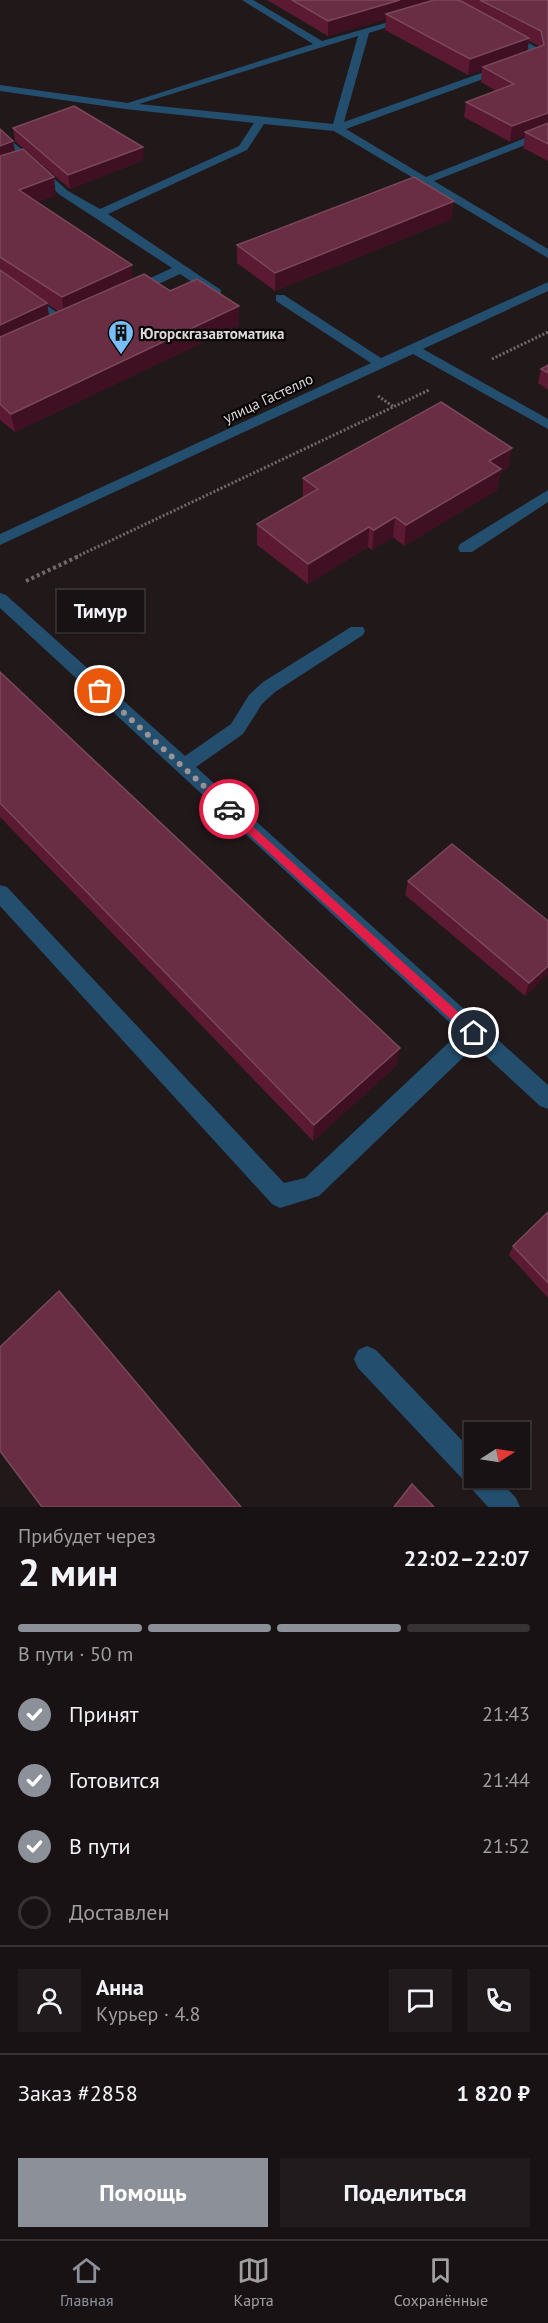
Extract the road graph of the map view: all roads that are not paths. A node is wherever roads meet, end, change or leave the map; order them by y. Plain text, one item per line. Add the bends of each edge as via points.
1 (247, 0) edge
2 (418, 14) edge
3 (494, 28) edge
4 (364, 32) junction
5 (321, 45) junction
6 (0, 88) edge
7 (26, 92) junction
8 (0, 101) edge
9 (125, 106) junction
10 (261, 120) junction
11 (337, 128) junction
12 (548, 132) edge
13 (0, 134) edge
14 (28, 160) junction
15 (0, 170) edge
16 (425, 181) junction
17 (99, 214) junction
18 (548, 254) edge
19 (181, 269) junction
20 (0, 277) edge
21 (548, 286) edge
22 (217, 294) edge
23 (280, 298) dead end
24 (117, 299) edge
25 (63, 323) edge
26 (414, 349) junction
27 (381, 364) junction
28 (548, 425) edge
29 (548, 495) edge
30 (0, 540) edge
31 (466, 548) dead end
32 (0, 599) edge
33 (357, 631) dead end
34 (183, 767) junction
35 (0, 893) edge
36 (474, 1033) junction
37 (548, 1099) edge
38 (367, 1359) dead end
39 (464, 1461) edge
40 (489, 1488) edge
41 (507, 1507) edge

1 - 5 street
2 - 4 street
3 - 11 street via 535,50 538,56
4 - 5 street
4 - 11 street
5 - 9 street
6 - 7 street
7 - 8 street
7 - 9 street
9 - 10 street
10 - 11 street
10 - 17 street via 243,148
11 - 16 street
12 - 16 street
13 - 14 street
14 - 15 street
14 - 17 street via 64,193
16 - 18 street
17 - 19 street
19 - 22 street
19 - 24 street
20 - 25 street
21 - 26 street, улица Гастелло
23 - 27 street
26 - 27 street, улица Гастелло
26 - 28 street
27 - 30 street, улица Гастелло
29 - 31 street
32 - 34 street
33 - 34 street via 269,687 255,700 237,729
34 - 36 street
35 - 36 street via 280,1196 311,1188
36 - 37 street
38 - 39 street
40 - 41 street

